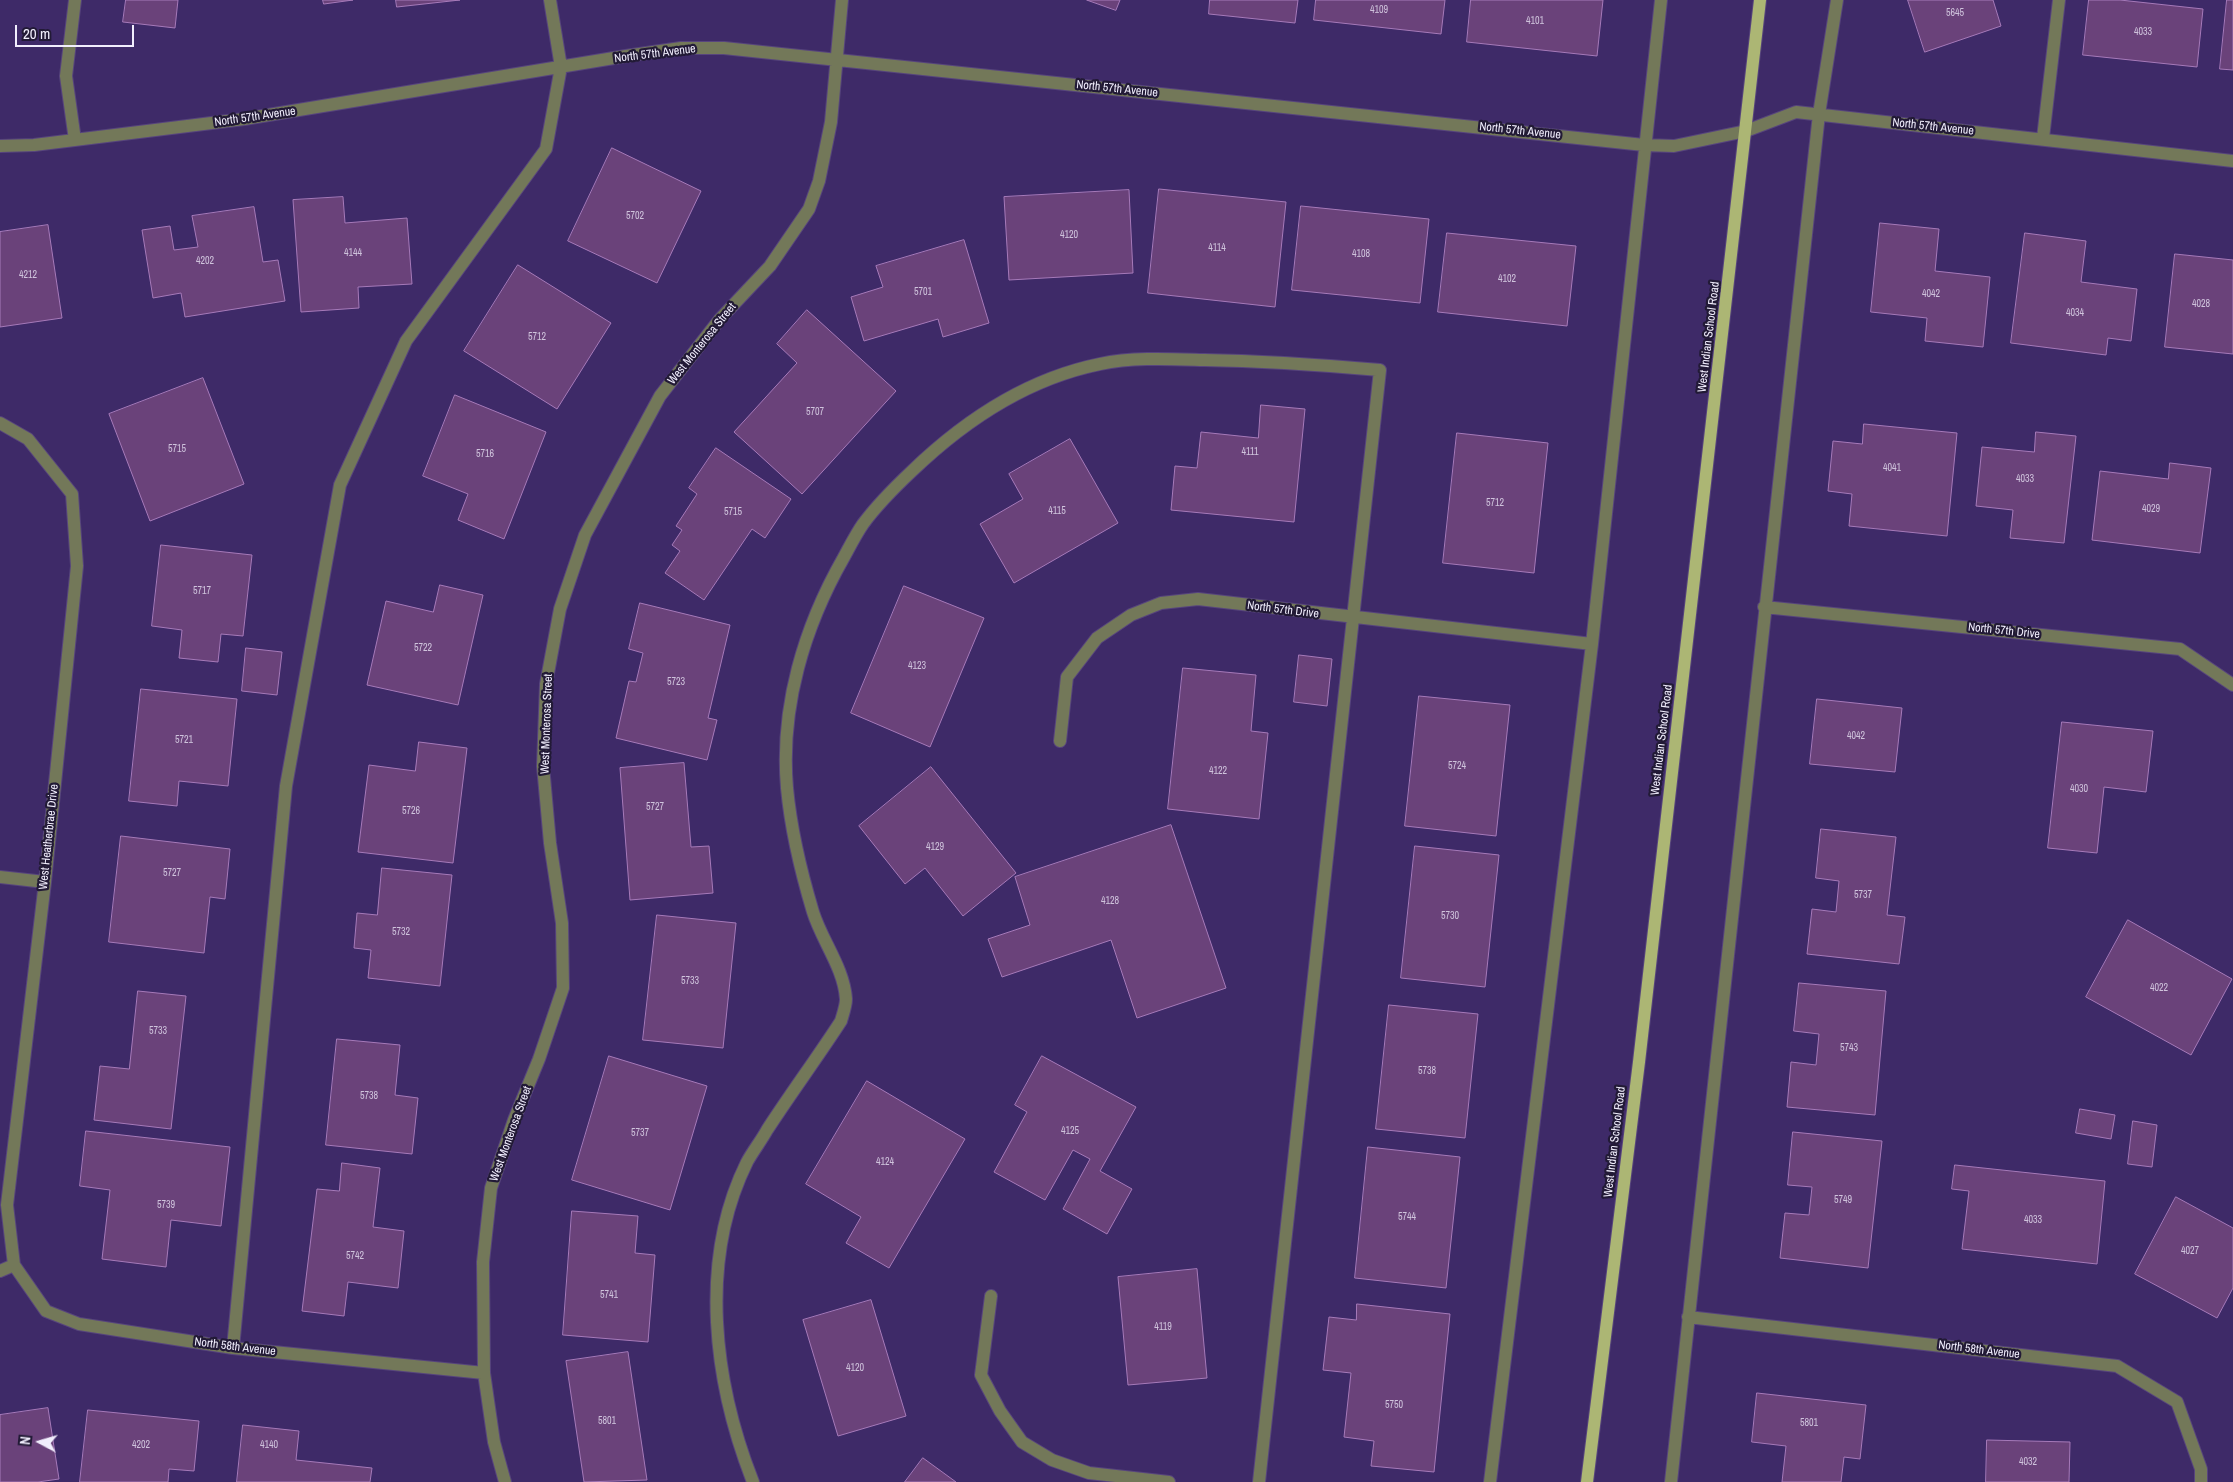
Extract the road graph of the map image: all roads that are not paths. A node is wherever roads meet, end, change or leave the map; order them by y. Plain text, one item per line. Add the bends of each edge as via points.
1 (75, 0) edge
2 (550, 0) edge
3 (842, 0) edge
4 (1661, 0) edge
5 (1760, 0) edge
6 (1837, 0) edge
7 (2059, 0) edge
8 (837, 59) junction
9 (561, 67) junction
10 (1819, 114) junction
11 (1746, 131) junction
12 (2043, 138) junction
13 (75, 140) junction
14 (1644, 145) junction
15 (0, 146) edge
16 (2233, 161) edge
17 (0, 423) edge
18 (1764, 607) junction
19 (1355, 618) junction
20 (1592, 644) junction
21 (2233, 684) edge
22 (1060, 741) dead end
23 (0, 877) edge
24 (45, 882) junction
25 (14, 1265) junction
26 (0, 1271) edge
27 (991, 1296) dead end
28 (1688, 1317) junction
29 (233, 1348) junction
30 (484, 1373) junction
31 (505, 1482) edge
32 (754, 1482) edge
33 (1169, 1482) edge
34 (1258, 1482) edge
35 (1490, 1482) edge
36 (1587, 1482) edge
37 (1671, 1482) edge
38 (2201, 1482) edge

1 - 13 street via 66,76
2 - 9 street
3 - 8 street, West Monterosa Street
4 - 14 street
5 - 11 main road, West Indian School Road
6 - 10 street
7 - 12 street
8 - 9 street, North 57th Avenue via 724,48 681,48
8 - 14 street, North 57th Avenue
8 - 30 street, West Monterosa Street via 831,122 819,181 809,209 770,266 720,319 660,396 584,535 560,609 546,684 543,766 562,923 563,988 492,1188 483,1262
9 - 13 street, North 57th Avenue via 244,119
9 - 29 street via 546,149 406,341 340,485 286,786
10 - 11 street, North 57th Avenue via 1796,112
10 - 12 street, North 57th Avenue
10 - 18 street
11 - 14 street, North 57th Avenue via 1674,146
11 - 36 main road, West Indian School Road via 1638,1072
12 - 16 street, North 57th Avenue
13 - 15 street, North 57th Avenue
14 - 20 street
17 - 24 street, West Heatherbrae Drive via 28,439 72,494 77,566
18 - 21 street, North 57th Drive via 2180,649
18 - 28 street
19 - 20 street, North 57th Drive
19 - 22 street, North 57th Drive via 1198,599 1161,603 1131,615 1097,638 1067,676
19 - 32 street via 1380,370 1297,362 1163,359 1101,363 1044,380 996,403 942,442 898,484 863,524 829,583 807,636 793,687 786,734 787,788 797,854 814,916 839,970 846,1001 841,1021 747,1162 726,1217 717,1271 717,1332 727,1391 741,1450
19 - 34 street
20 - 35 street
23 - 24 street
24 - 25 street, West Heatherbrae Drive via 7,1205
25 - 26 street
25 - 29 street, North 58th Avenue via 46,1311 79,1324
27 - 33 street via 981,1376 1022,1442 1052,1460 1089,1473
28 - 37 street
28 - 38 street, North 58th Avenue via 2117,1366 2177,1402 2201,1469
29 - 30 street, North 58th Avenue
30 - 31 street, West Monterosa Street via 494,1442

